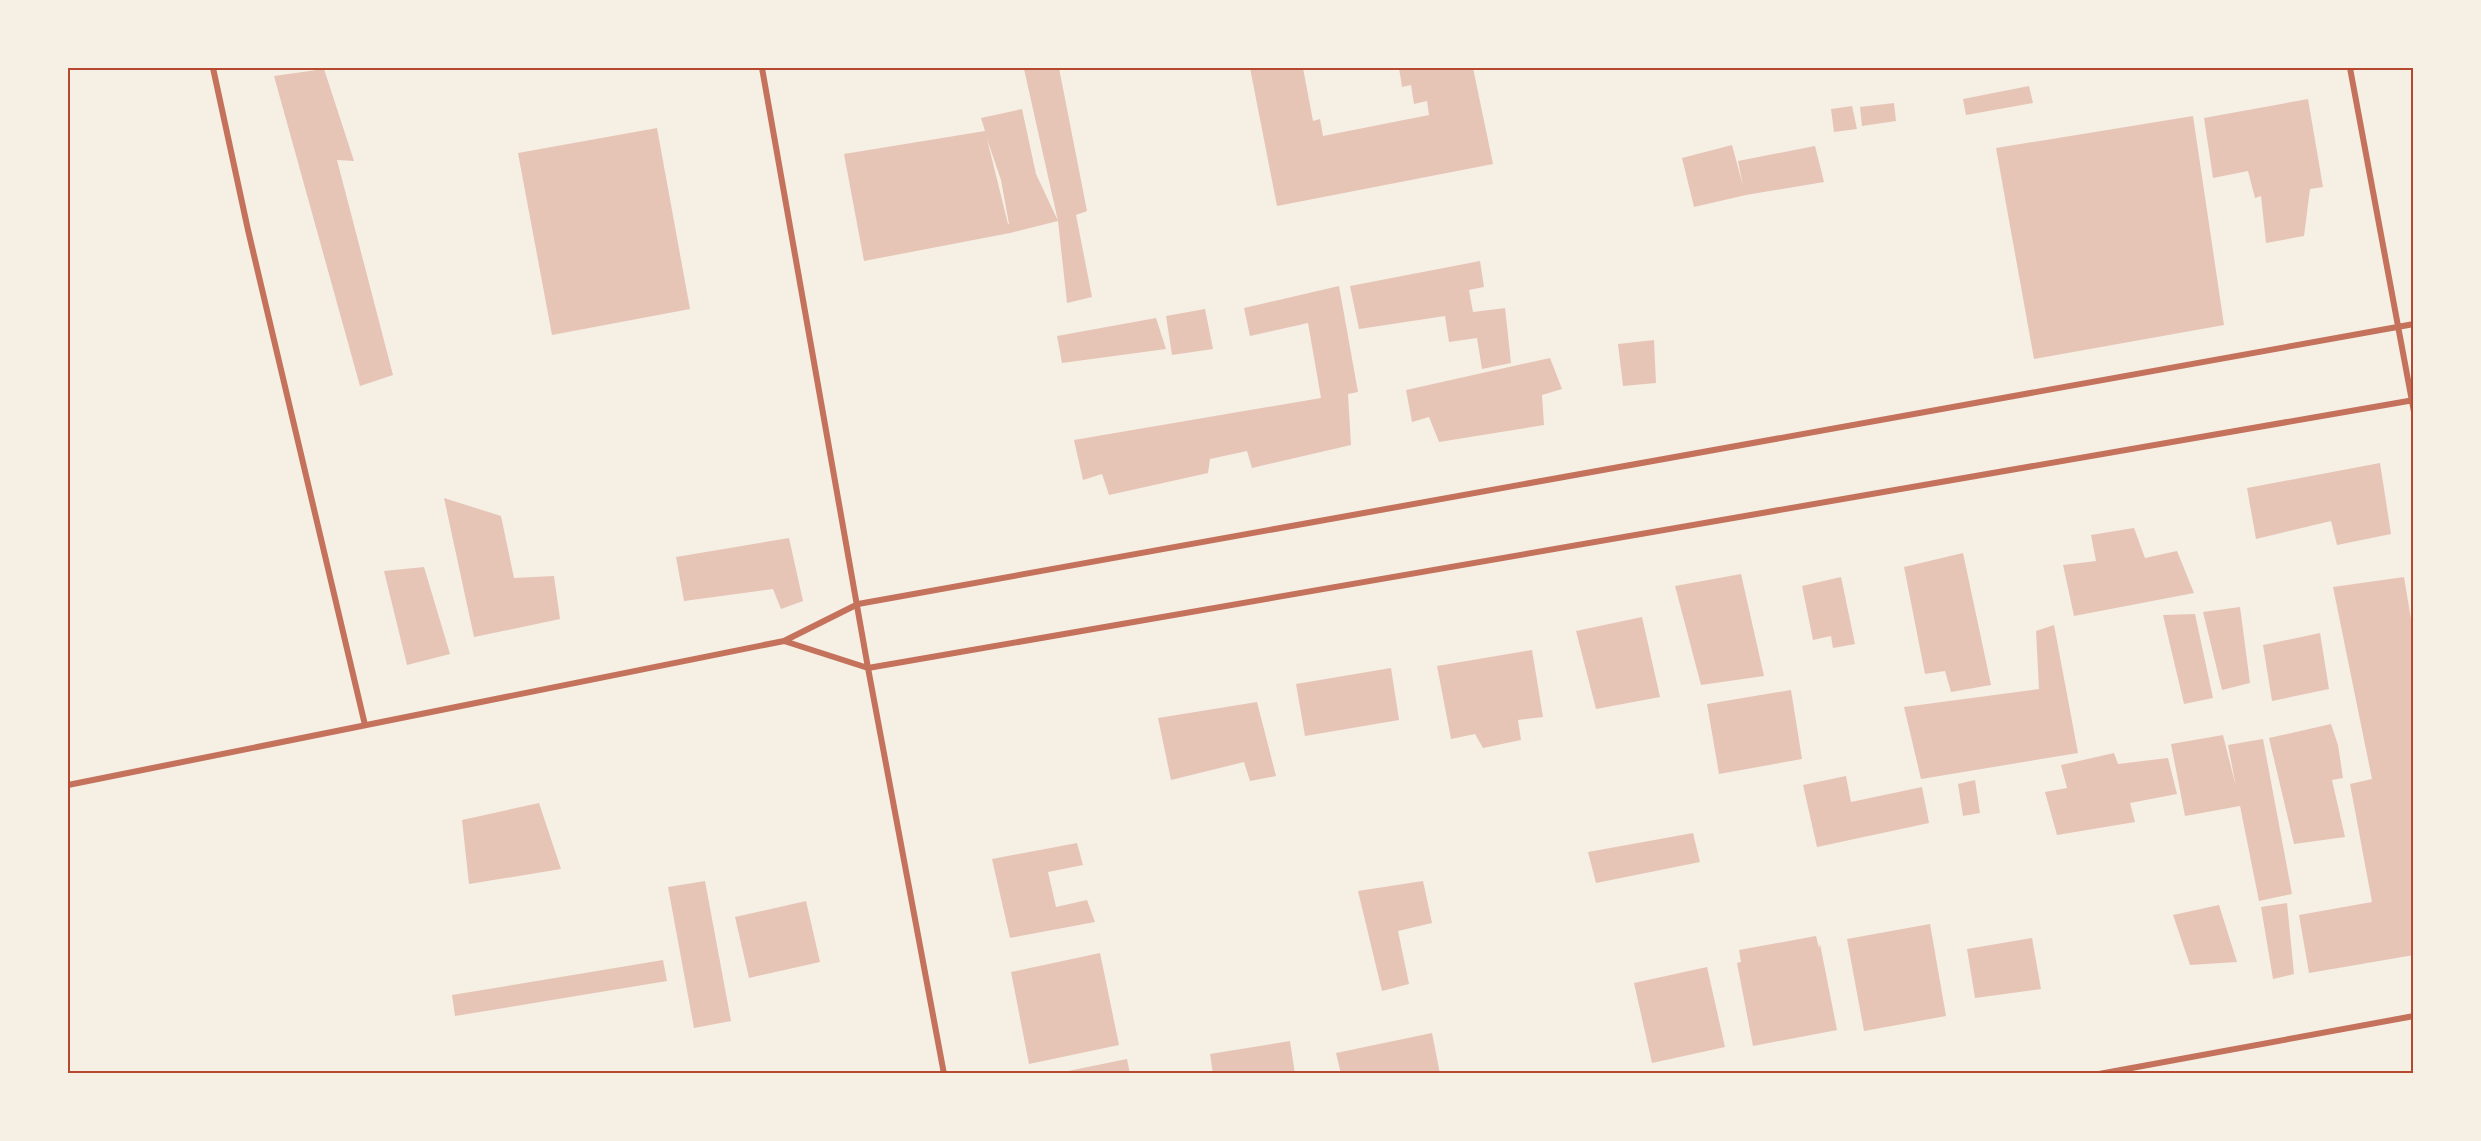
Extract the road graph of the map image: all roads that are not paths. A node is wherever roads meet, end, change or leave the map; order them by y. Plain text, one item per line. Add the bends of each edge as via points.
1 (213, 68) edge
2 (762, 68) edge
3 (2350, 68) edge
4 (2414, 324) edge
5 (2397, 327) junction
6 (2413, 400) edge
7 (2414, 412) edge
8 (858, 604) junction
9 (784, 641) junction
10 (868, 668) junction
11 (365, 725) junction
12 (68, 785) edge
13 (2414, 1016) edge
14 (944, 1074) edge
15 (2099, 1074) edge

1 - 11 street
2 - 8 street
3 - 5 street
4 - 5 street
5 - 6 street
5 - 8 street
6 - 7 street
6 - 10 street
8 - 9 street
8 - 10 street
9 - 10 street
9 - 11 street
10 - 14 street
11 - 12 street
13 - 15 street

